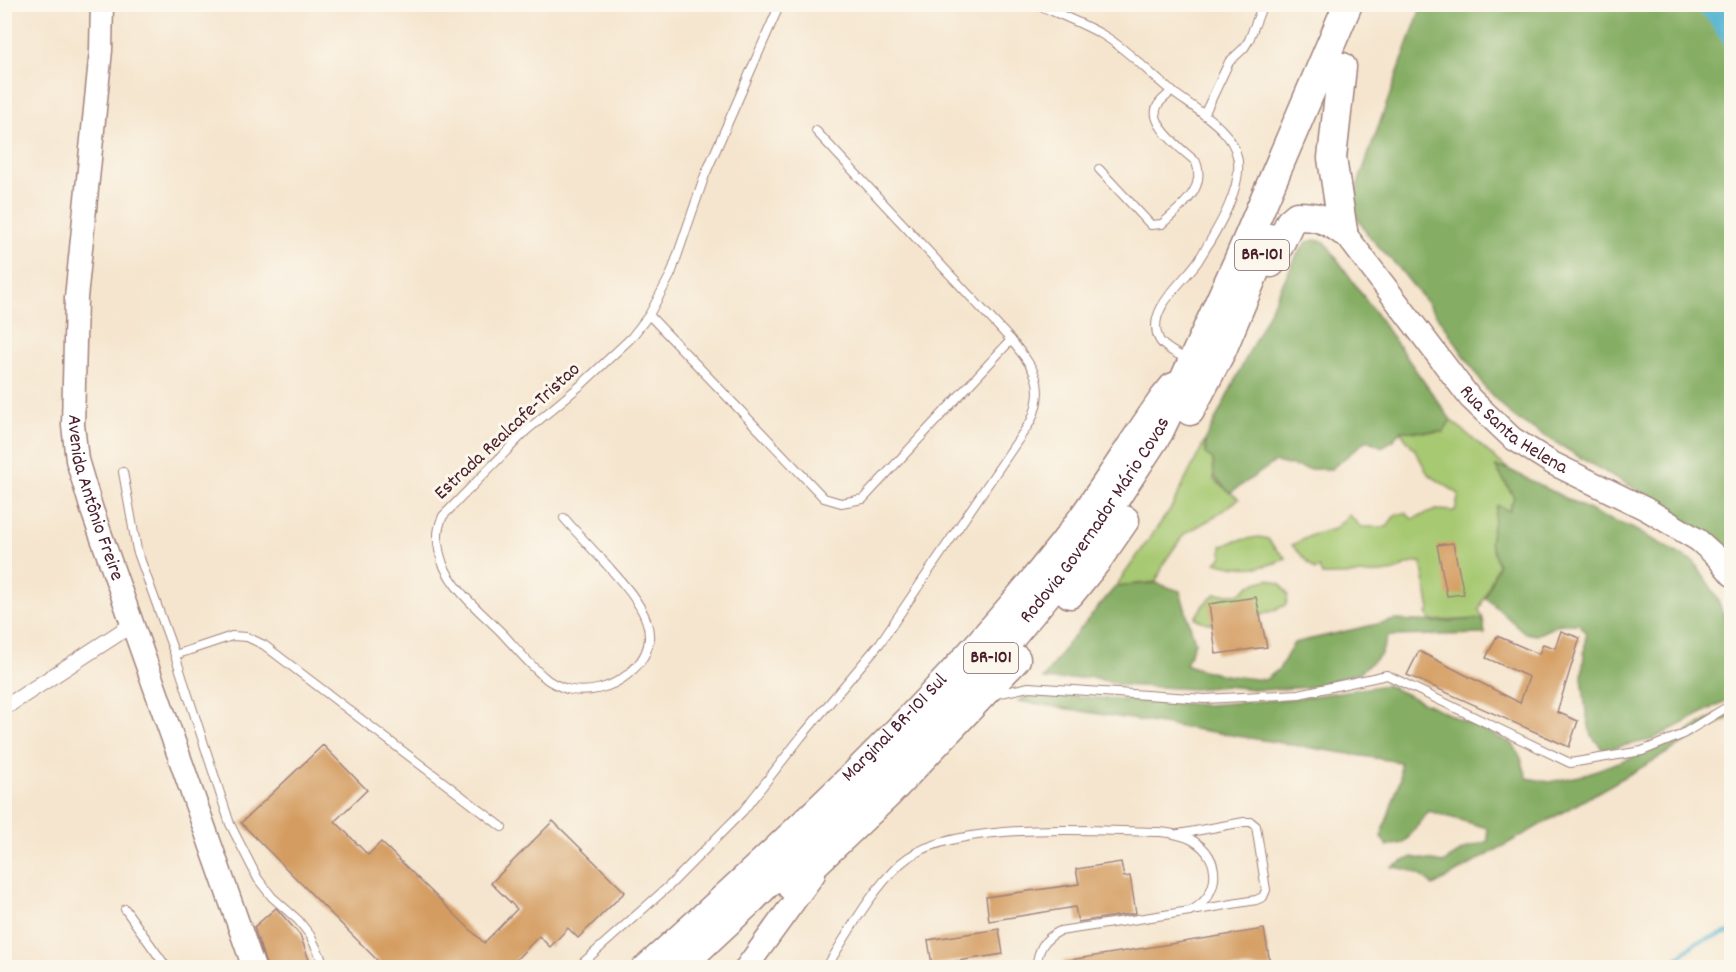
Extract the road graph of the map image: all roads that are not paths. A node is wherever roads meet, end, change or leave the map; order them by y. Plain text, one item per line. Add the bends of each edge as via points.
1 (102, 4) edge
2 (780, 4) edge
3 (1036, 4) edge
4 (1263, 4) edge
5 (1348, 4) edge
6 (1369, 4) edge
7 (1342, 67) junction
8 (1172, 91) junction
9 (1204, 115) junction
10 (816, 131) dead end
11 (1099, 169) dead end
12 (1343, 231) junction
13 (649, 315) junction
14 (1011, 340) junction
15 (1188, 371) junction
16 (1175, 438) junction
17 (123, 472) dead end
18 (564, 518) dead end
19 (1731, 575) edge
20 (133, 624) junction
21 (175, 655) junction
22 (980, 698) junction
23 (1731, 704) edge
24 (4, 708) edge
25 (502, 827) dead end
26 (1178, 834) junction
27 (838, 843) junction
28 (125, 909) dead end
29 (1190, 911) junction
30 (167, 968) edge
31 (254, 968) edge
32 (326, 968) edge
33 (577, 968) edge
34 (643, 968) edge
35 (678, 968) edge
36 (704, 968) edge
37 (746, 968) edge
38 (826, 968) edge
39 (1036, 968) edge

1 - 20 street, Avenida Antônio Freire via 101,50 76,297 73,425 85,489
2 - 13 lane, Estrada Realcafe-Tristao via 705,175 671,274
3 - 8 lane via 1103,35
4 - 9 lane via 1249,40 1229,62
5 - 15 highway, Rodovia Governador Mário Covas / BR-101
6 - 7 highway, Rodovia Governador Mário Covas / BR-101
7 - 12 highway via 1332,158
7 - 16 highway, Rodovia Governador Mário Covas / BR-101 via 1221,350
8 - 9 lane
8 - 11 lane via 1158,104 1155,117 1160,128 1196,162 1198,180 1190,198 1162,224 1151,225
9 - 15 lane via 1232,143 1239,168 1219,223 1197,262 1166,299 1158,315 1158,338
10 - 14 lane
12 - 16 highway via 1327,220 1310,216 1297,216 1290,222 1236,342
12 - 19 street, Rua Santa Helena via 1470,398 1512,438 1698,540
13 - 14 lane via 824,498 841,503 863,499
13 - 18 lane, Estrada Realcafe-Tristao via 631,338 526,431 443,516 438,527 437,543 456,585 544,677 567,689 600,689 624,678 646,656 648,626 628,589
14 - 33 lane via 1030,363 1037,379 1037,407 880,643 743,811 669,886
15 - 34 street, Marginal BR-101 Sul via 1161,396 1061,542 981,637 880,745 770,853
15 - 35 highway, Rodovia Governador Mário Covas / BR-101 via 1159,432 1112,505 1062,576 1010,639 752,899
16 - 22 highway, Rodovia Governador Mário Covas / BR-101 via 1096,562
17 - 21 lane via 137,550
20 - 24 street
20 - 31 street, Avenida Antônio Freire
21 - 25 lane via 232,636 248,637 264,645
21 - 32 lane via 230,824 258,879 310,935
22 - 23 lane via 1029,687 1205,699 1299,694 1388,675 1570,763 1642,751 1681,735
22 - 27 highway, Rodovia Governador Mário Covas / BR-101
26 - 29 lane via 1194,841 1212,861 1213,887 1209,897
26 - 29 lane via 1251,822 1256,826 1265,879 1266,890 1256,900
26 - 38 lane via 1001,831 932,844 902,862 874,892
27 - 36 highway, Rodovia Governador Mário Covas / BR-101
27 - 37 street
28 - 30 lane
29 - 39 lane via 1060,931 1042,944

